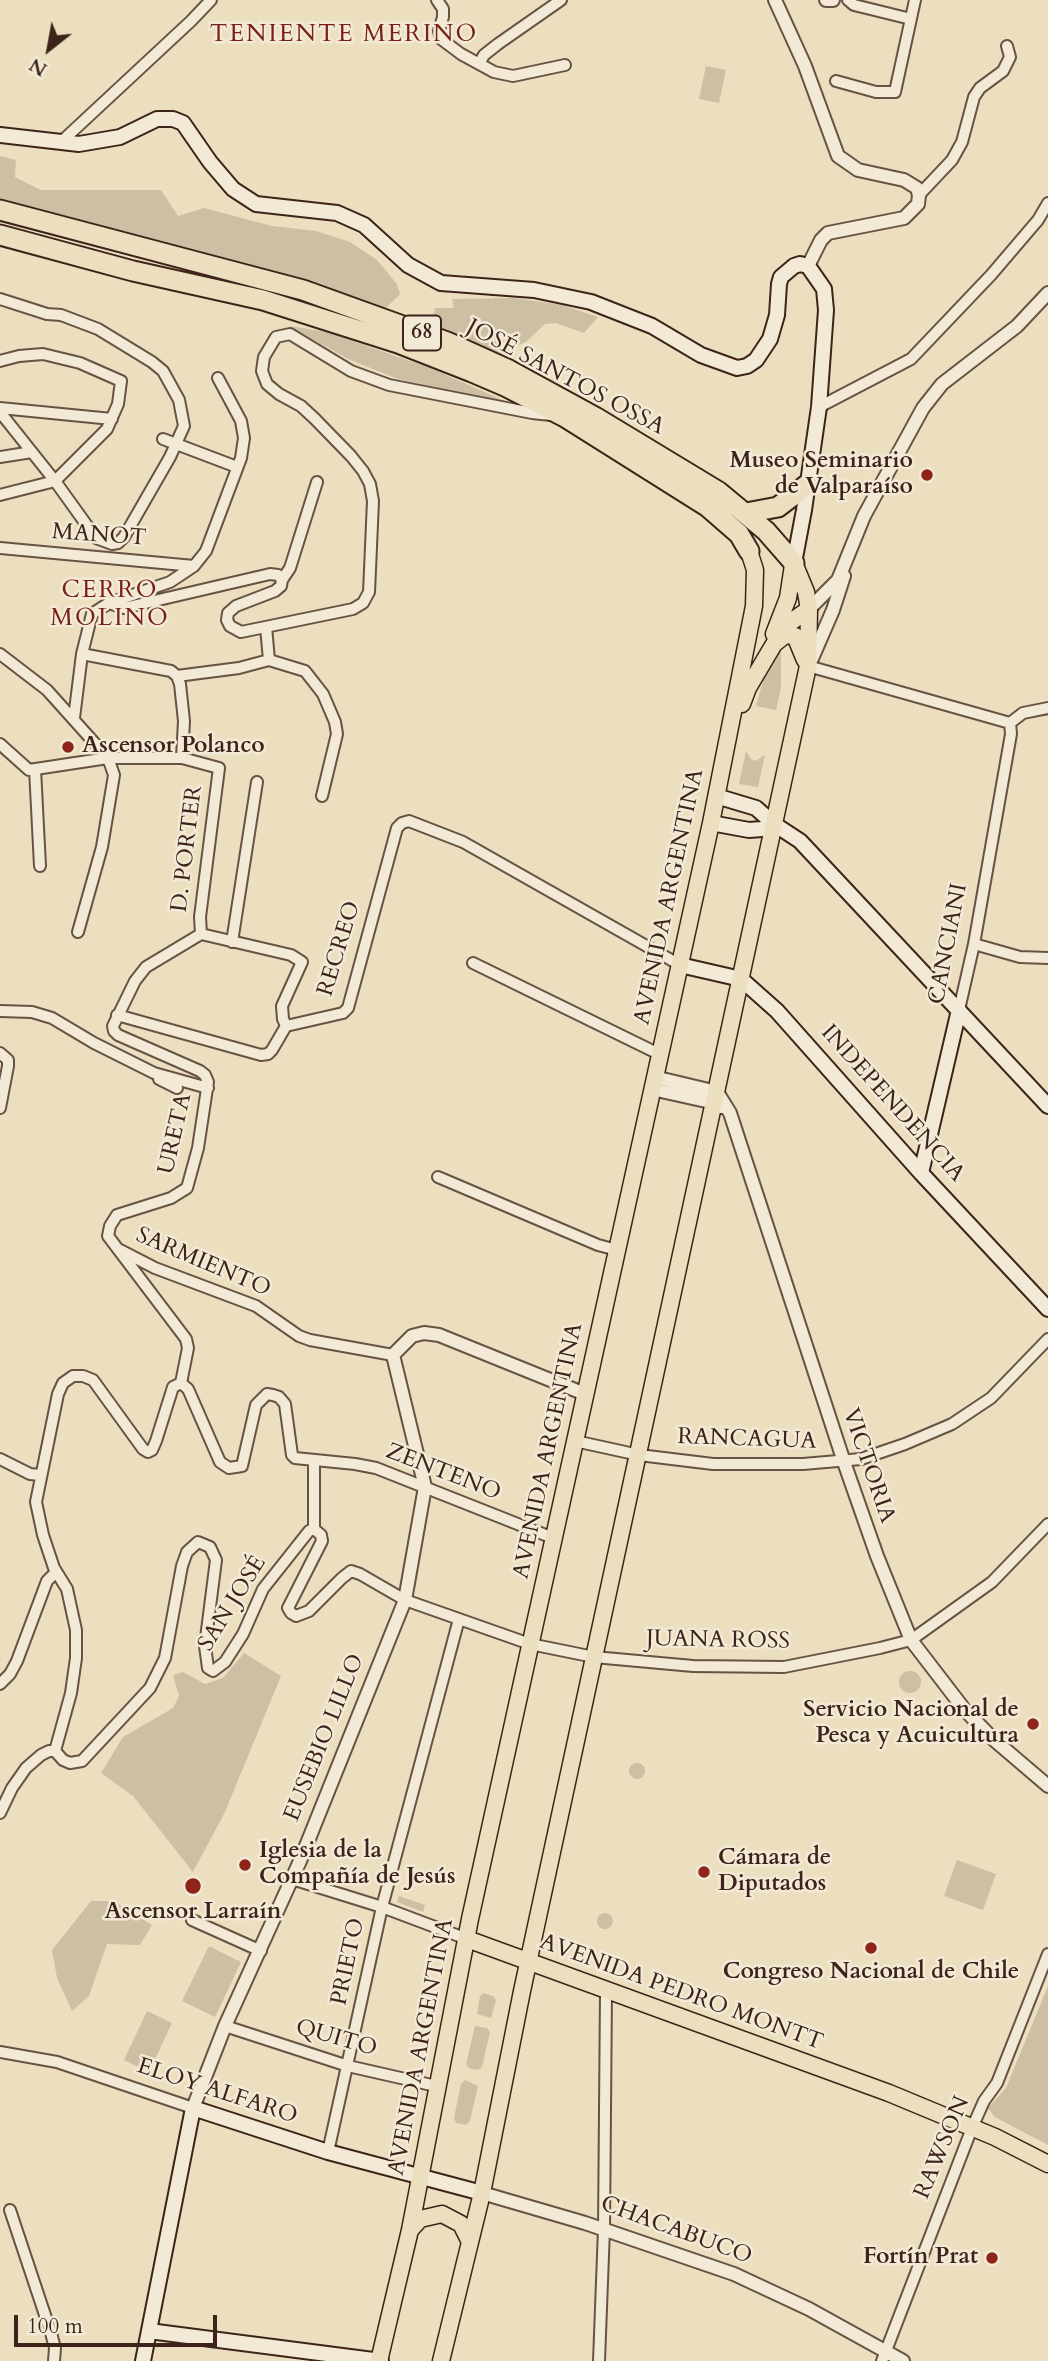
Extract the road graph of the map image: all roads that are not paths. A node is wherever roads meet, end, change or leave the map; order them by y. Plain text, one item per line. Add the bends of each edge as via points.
1 (211, 0) edge
2 (437, 0) edge
3 (561, 0) edge
4 (775, 0) edge
5 (826, 0) edge
6 (833, 0) edge
7 (848, 0) edge
8 (915, 0) edge
9 (911, 19) junction
10 (1007, 46) dead end
11 (479, 64) junction
12 (565, 65) dead end
13 (836, 81) dead end
14 (0, 135) edge
15 (61, 142) junction
16 (919, 195) junction
17 (1048, 203) edge
18 (0, 209) edge
19 (0, 235) edge
20 (808, 266) junction
21 (1048, 293) edge
22 (0, 299) edge
23 (0, 361) edge
24 (218, 378) dead end
25 (819, 407) junction
26 (0, 410) edge
27 (565, 417) junction
28 (112, 419) junction
29 (163, 439) dead end
30 (177, 444) junction
31 (32, 452) junction
32 (0, 457) edge
33 (237, 467) junction
34 (55, 481) junction
35 (317, 482) dead end
36 (808, 484) junction
37 (0, 495) edge
38 (746, 513) junction
39 (104, 543) junction
40 (0, 548) edge
41 (749, 551) joint
42 (86, 556) junction
43 (848, 560) junction
44 (794, 563) junction
45 (194, 566) junction
46 (282, 580) junction
47 (109, 603) junction
48 (808, 609) junction
49 (267, 627) junction
50 (768, 651) junction
51 (0, 654) edge
52 (82, 654) junction
53 (269, 660) junction
54 (808, 666) junction
55 (177, 676) junction
56 (1048, 708) edge
57 (74, 718) junction
58 (1010, 723) junction
59 (0, 744) edge
60 (725, 753) junction
61 (107, 758) junction
62 (183, 758) junction
63 (32, 769) junction
64 (257, 782) dead end
65 (323, 796) dead end
66 (716, 796) junction
67 (711, 822) junction
68 (774, 824) junction
69 (40, 866) dead end
70 (78, 932) dead end
71 (201, 934) junction
72 (232, 942) junction
73 (974, 944) junction
74 (181, 947) junction
75 (164, 948) dead end
76 (1048, 958) edge
77 (473, 962) dead end
78 (680, 965) junction
79 (741, 979) junction
80 (959, 1010) junction
81 (0, 1011) edge
82 (117, 1015) junction
83 (286, 1026) junction
84 (111, 1052) junction
85 (0, 1053) edge
86 (659, 1054) junction
87 (653, 1083) junction
88 (177, 1088) dead end
89 (208, 1088) junction
90 (716, 1097) junction
91 (1048, 1106) edge
92 (0, 1108) edge
93 (921, 1173) junction
94 (438, 1177) dead end
95 (114, 1247) junction
96 (617, 1250) junction
97 (1048, 1309) edge
98 (1048, 1339) edge
99 (393, 1354) junction
100 (181, 1383) junction
101 (585, 1394) junction
102 (575, 1441) junction
103 (639, 1455) junction
104 (0, 1459) edge
105 (314, 1461) junction
106 (844, 1462) junction
107 (40, 1475) junction
108 (425, 1487) junction
109 (1048, 1524) edge
110 (314, 1529) junction
111 (553, 1538) junction
112 (56, 1572) junction
113 (405, 1600) junction
114 (459, 1619) junction
115 (911, 1640) junction
116 (530, 1644) junction
117 (594, 1657) junction
118 (0, 1684) edge
119 (55, 1751) junction
120 (1048, 1786) edge
121 (0, 1813) edge
122 (292, 1880) junction
123 (382, 1907) junction
124 (192, 1920) dead end
125 (467, 1939) junction
126 (261, 1951) junction
127 (1048, 1954) edge
128 (528, 1962) junction
129 (606, 1991) junction
130 (225, 2026) junction
131 (0, 2052) edge
132 (348, 2066) junction
133 (436, 2086) junction
134 (193, 2108) junction
135 (972, 2127) junction
136 (328, 2152) junction
137 (1048, 2164) edge
138 (420, 2177) junction
139 (482, 2193) junction
140 (10, 2210) dead end
141 (604, 2229) junction
142 (410, 2230) junction
143 (470, 2242) junction
144 (149, 2331) junction
145 (884, 2356) edge
146 (54, 2361) edge
147 (143, 2361) edge
148 (380, 2361) edge
149 (441, 2361) edge
150 (599, 2361) edge
151 (903, 2361) edge

1 - 15 street
2 - 11 street via 443,9 441,39
3 - 11 street via 498,44
4 - 16 street via 838,156 858,170 904,180 917,188
5 - 6 street
7 - 9 street
8 - 9 street
9 - 13 street via 895,92
10 - 16 street via 1010,57 1003,71 974,97 962,142 952,160
11 - 12 street via 513,76
14 - 15 main road
15 - 20 main road via 79,144 120,137 157,120 173,119 183,123 233,189 256,204 344,216 364,225 408,265 441,283 534,290 591,302 737,368 756,360 770,340 781,277 794,266
16 - 20 street via 918,204 904,218 828,233
17 - 25 street via 991,275 911,359
18 - 38 highway, JOSÉ SANTOS OSSA / 68 via 303,290 447,342 595,417
19 - 27 highway, JOSÉ SANTOS OSSA / 68 via 337,322 472,372
20 - 25 main road via 826,299
21 - 43 street via 1017,326 942,384 923,408 864,516
22 - 30 street via 97,329 163,372 179,400 184,426
23 - 28 street via 43,354 80,363 121,382
24 - 33 street via 241,421 244,438
25 - 36 main road
26 - 28 street
26 - 31 street
27 - 41 highway, JOSÉ SANTOS OSSA / 68 via 708,507 740,534
27 - 49 street via 388,385 351,371 290,334 276,337 264,357 262,371 267,383 301,406 363,471 373,501 369,592 363,603
28 - 34 street
29 - 30 street
30 - 33 street
30 - 39 street via 124,537 118,543
31 - 32 street
31 - 34 street
33 - 45 street via 206,551
34 - 37 street
34 - 39 street
35 - 46 street
36 - 38 highway via 778,507
36 - 44 main road
38 - 44 highway, JOSÉ SANTOS OSSA / 68
39 - 42 street
40 - 42 street, MANOT
41 - 60 main road, AVENIDA ARGENTINA via 755,570 754,606
42 - 45 street, MANOT
43 - 48 street via 838,580
43 - 54 street via 843,584
44 - 48 main road
44 - 50 main road via 788,598
45 - 47 street via 170,582
46 - 47 street via 270,574 124,608
46 - 49 street via 275,590 228,613 234,630
47 - 52 street via 92,614
48 - 50 main road via 784,627
48 - 54 main road
49 - 53 street
50 - 54 main road via 781,637 794,636
50 - 60 main road via 748,688
51 - 57 street via 39,683
52 - 55 street via 171,671
52 - 57 street
53 - 55 street
53 - 65 street via 305,671 323,694 335,722 337,734
54 - 58 street
54 - 68 main road
55 - 62 street via 184,721
56 - 58 street via 1023,713
57 - 61 street
58 - 73 street, CANCIANI
59 - 63 street
60 - 66 main road, AVENIDA ARGENTINA
61 - 62 street
61 - 63 street
61 - 70 street via 114,775 102,847
62 - 71 street, D. PORTER via 219,768
63 - 69 street
64 - 72 street
66 - 67 main road, AVENIDA ARGENTINA
66 - 68 main road via 756,808
67 - 68 main road via 755,830
67 - 78 main road, AVENIDA ARGENTINA
68 - 79 main road
68 - 80 main road via 800,841
71 - 72 street
71 - 74 street
72 - 83 street via 302,962 282,1006
73 - 76 street via 1020,957
73 - 80 street, CANCIANI
74 - 75 street
74 - 82 street via 146,967
77 - 86 street
78 - 79 main road, INDEPENDENCIA
78 - 83 street, RECREO via 463,842 402,822 348,1008
78 - 86 main road, AVENIDA ARGENTINA
79 - 90 main road
79 - 93 main road, INDEPENDENCIA via 777,1011
80 - 91 main road
80 - 93 main road, CANCIANI
81 - 84 street via 52,1018
82 - 83 street via 261,1055 272,1050
82 - 89 street, URETA via 113,1026 118,1035 200,1071
84 - 88 street
84 - 89 street via 154,1073
85 - 92 street via 8,1060
86 - 87 main road, AVENIDA ARGENTINA
87 - 90 street
87 - 96 main road, AVENIDA ARGENTINA
89 - 95 street, URETA via 187,1188 171,1198 117,1215 108,1237
90 - 103 main road
90 - 106 street, VICTORIA via 730,1113
93 - 97 main road, INDEPENDENCIA
94 - 96 street
95 - 99 street, SARMIENTO via 155,1268 247,1301 299,1336
95 - 100 street via 186,1339
96 - 101 main road, AVENIDA ARGENTINA
98 - 106 street, RANCAGUA via 991,1398 952,1424
99 - 101 street via 412,1336 439,1335
99 - 108 street
100 - 105 street via 188,1388 220,1462 229,1468 242,1466 256,1405 267,1394 285,1404 292,1455
100 - 107 street via 173,1387 156,1441 148,1452 93,1380 73,1376 58,1394
101 - 102 main road, AVENIDA ARGENTINA
102 - 103 street, RANCAGUA
102 - 111 main road, AVENIDA ARGENTINA
103 - 106 street, RANCAGUA via 713,1464
103 - 117 main road
104 - 107 street
105 - 108 street, ZENTENO via 376,1468
105 - 110 street
106 - 115 street, VICTORIA
107 - 112 street via 36,1502
108 - 111 street, ZENTENO
108 - 113 street, EUSEBIO LILLO
109 - 115 street, JUANA ROSS via 992,1583
110 - 113 street, SAN JOSÉ via 322,1541 288,1608 291,1614 304,1615 351,1571
110 - 119 street, SAN JOSÉ via 263,1589 243,1634 225,1662 213,1671 208,1668 205,1646 216,1560 205,1544 192,1545 182,1566 165,1658 150,1688 82,1761 70,1763
111 - 116 main road, AVENIDA ARGENTINA
112 - 118 street via 47,1581 17,1661
112 - 119 street via 72,1605 76,1658
113 - 114 street, SAN JOSÉ
113 - 122 street, EUSEBIO LILLO
114 - 116 street, SAN JOSÉ
114 - 123 street, PRIETO
115 - 117 street, JUANA ROSS via 784,1667 693,1666
115 - 120 street, VICTORIA via 964,1709
116 - 117 street, SAN JOSÉ
116 - 125 main road, AVENIDA ARGENTINA
117 - 128 main road
119 - 121 street via 41,1755 26,1768
122 - 123 street, AVENIDA PEDRO MONTT
122 - 126 street, EUSEBIO LILLO
123 - 125 street, AVENIDA PEDRO MONTT
123 - 132 street, PRIETO
124 - 126 street
125 - 128 main road, AVENIDA PEDRO MONTT
125 - 133 main road, AVENIDA ARGENTINA
126 - 130 street, EUSEBIO LILLO
127 - 135 street, RAWSON via 998,2083
128 - 129 main road, AVENIDA PEDRO MONTT
128 - 139 main road
129 - 135 main road, AVENIDA PEDRO MONTT via 806,2061
129 - 141 street
130 - 132 street, QUITO
130 - 134 street, EUSEBIO LILLO
131 - 134 street, ELOY ALFARO via 57,2062
132 - 133 street, QUITO
132 - 136 street, PRIETO
133 - 138 main road, AVENIDA ARGENTINA
134 - 136 main road, ELOY ALFARO
134 - 144 main road, EUSEBIO LILLO
135 - 137 main road, AVENIDA PEDRO MONTT
135 - 145 street, RAWSON
136 - 138 main road, ELOY ALFARO
138 - 139 main road, CHACABUCO
138 - 142 main road, AVENIDA ARGENTINA
139 - 141 street, CHACABUCO
139 - 143 main road
140 - 146 street via 51,2333
141 - 145 street, CHACABUCO via 734,2274 809,2309
141 - 150 street
142 - 143 main road via 427,2216 442,2214 461,2224
142 - 148 main road, AVENIDA ARGENTINA
143 - 149 main road
144 - 147 main road, EUSEBIO LILLO
144 - 148 main road
145 - 151 street, CHACABUCO

